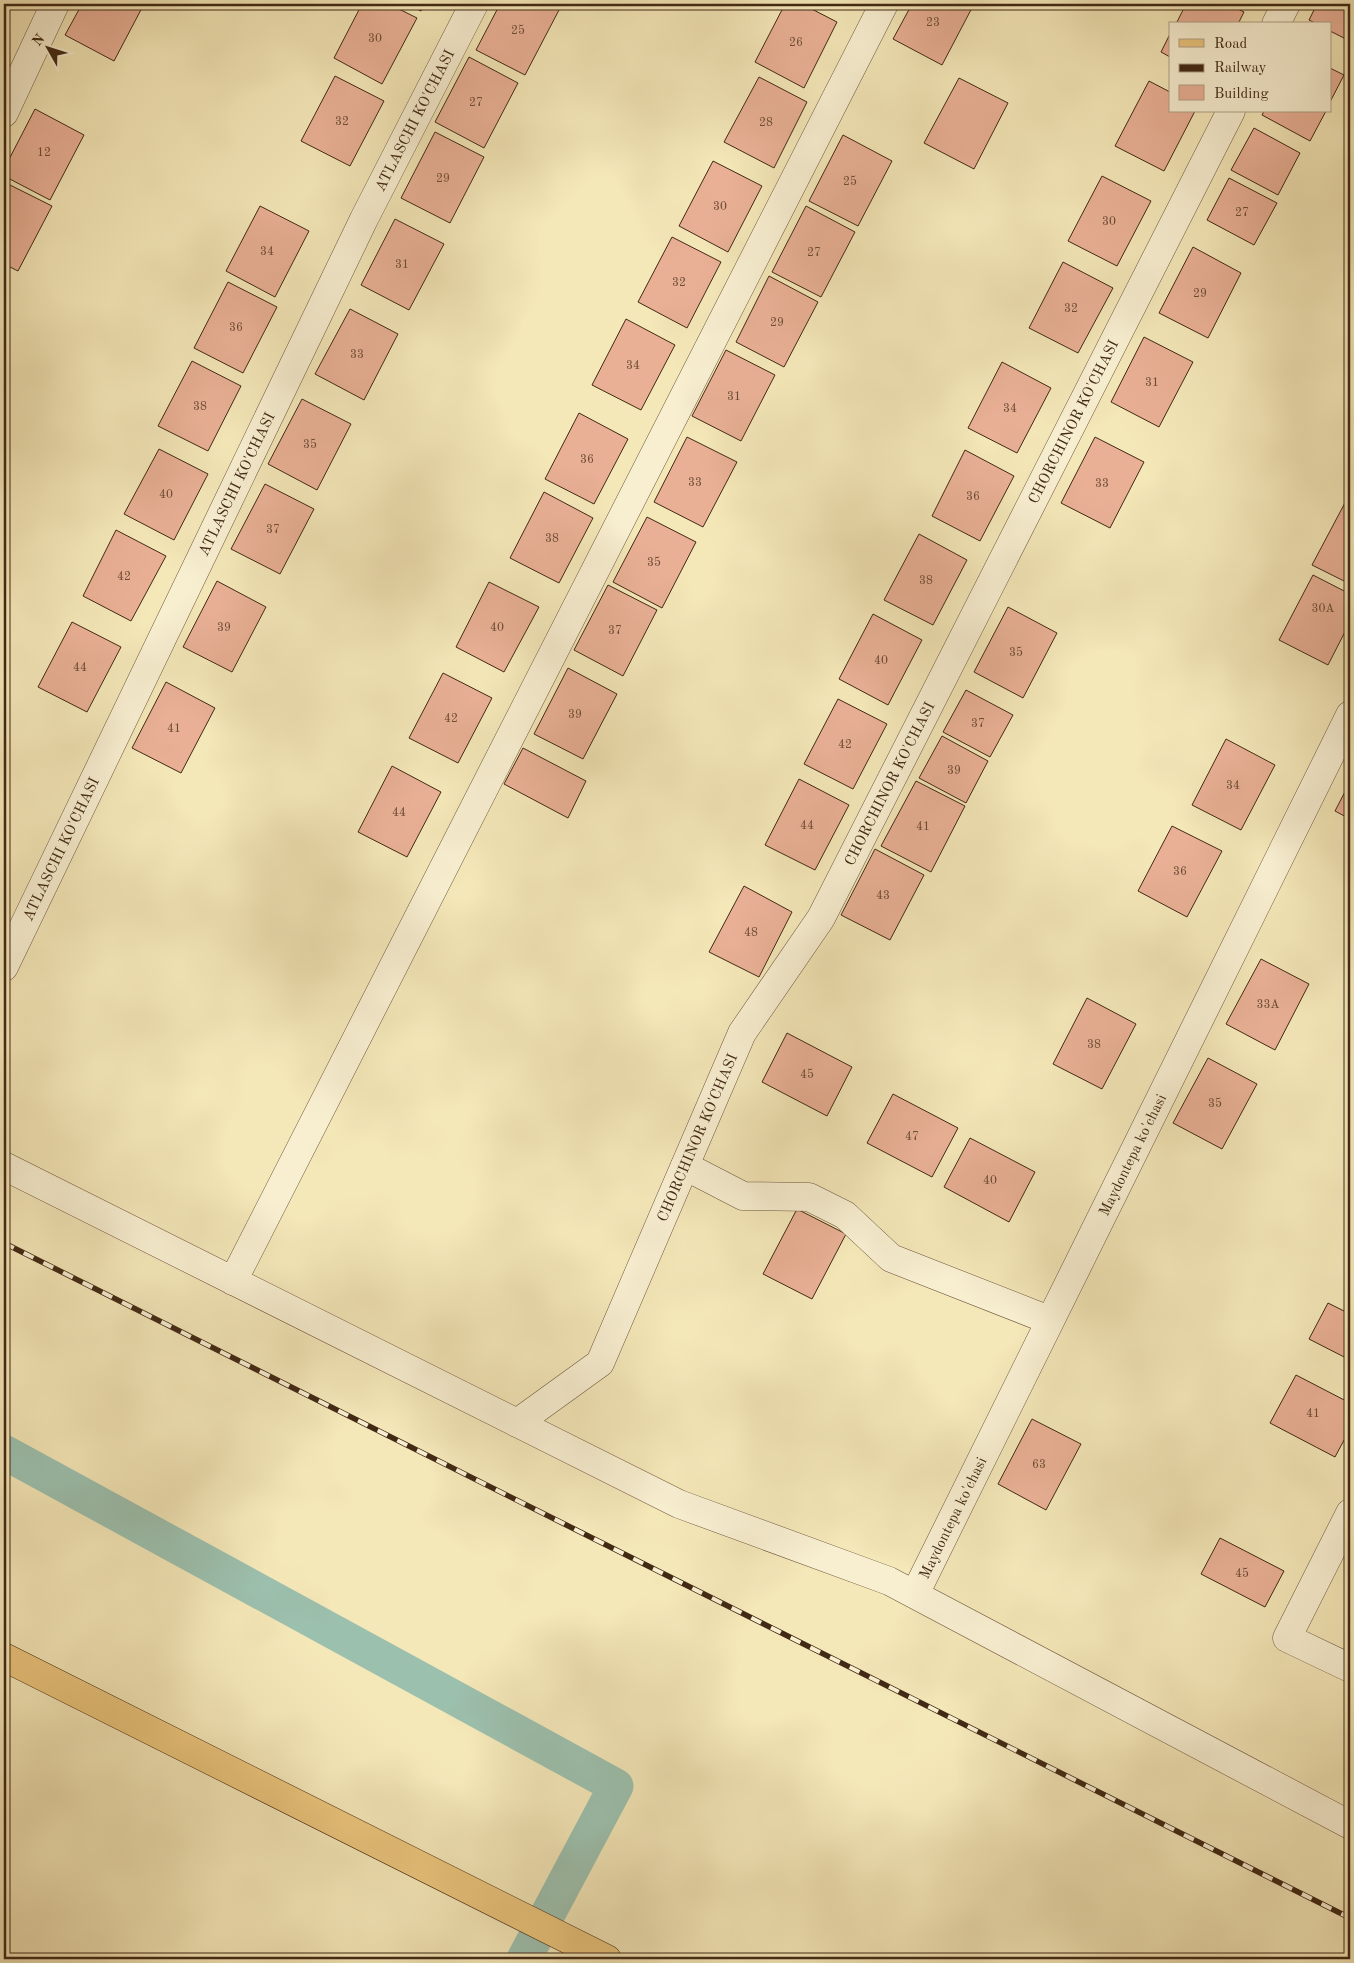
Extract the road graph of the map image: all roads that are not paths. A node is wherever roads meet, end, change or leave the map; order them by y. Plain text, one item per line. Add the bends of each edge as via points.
1 (55, 4) edge
2 (474, 4) edge
3 (884, 4) edge
4 (1286, 4) edge
5 (1277, 22) edge
6 (1230, 112) edge
7 (4, 113) edge
8 (1350, 715) edge
9 (4, 967) edge
10 (4, 1166) edge
11 (685, 1166) junction
12 (233, 1281) junction
13 (1049, 1320) junction
14 (517, 1423) junction
15 (1350, 1514) edge
16 (914, 1594) junction
17 (4, 1657) edge
18 (1350, 1668) edge
19 (1350, 1825) edge
20 (607, 1959) edge

1 - 7 street
2 - 9 street, ATLASCHI KO'CHASI via 364,220
3 - 12 street
4 - 5 street
6 - 11 street, CHORCHINOR KO'CHASI via 821,918 742,1033
8 - 13 street, Maydontepa ko'chasi
10 - 12 street
11 - 13 street via 743,1196 809,1197 845,1214 891,1258
11 - 14 street, CHORCHINOR KO'CHASI via 600,1363
12 - 14 street
13 - 16 street, Maydontepa ko'chasi
14 - 16 street via 679,1504 889,1581
15 - 18 street via 1287,1638
16 - 19 street
17 - 20 main road

